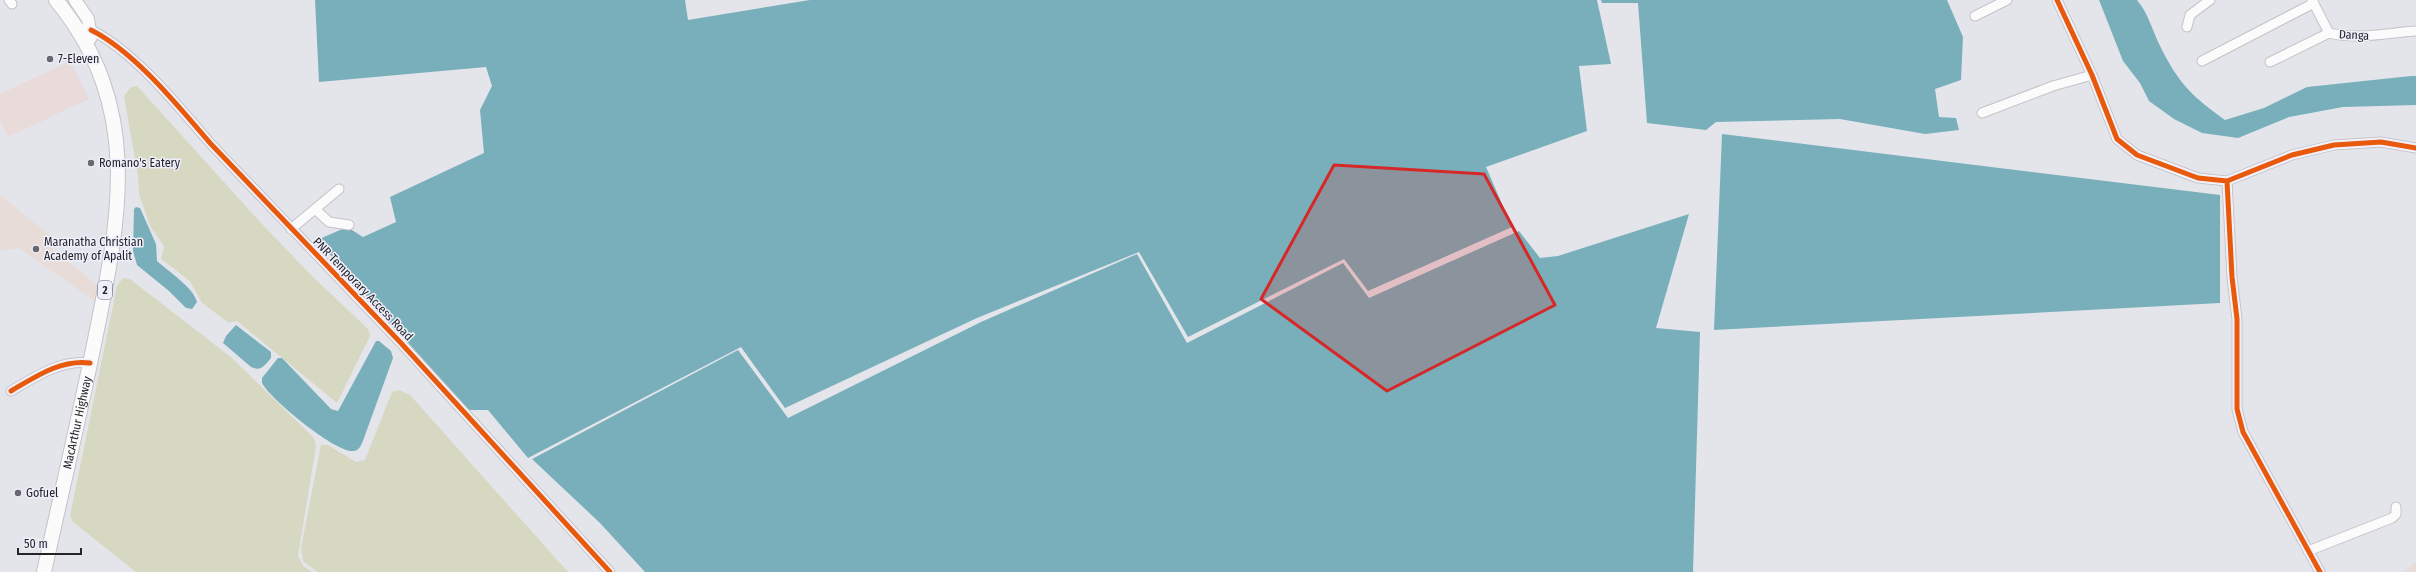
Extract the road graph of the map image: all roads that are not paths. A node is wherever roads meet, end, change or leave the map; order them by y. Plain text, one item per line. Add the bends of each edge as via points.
1 (56, 0) edge
2 (75, 0) edge
3 (2007, 0) edge
4 (2057, 0) edge
5 (2210, 0) edge
6 (2313, 2) edge
7 (1975, 16) dead end
8 (2187, 27) dead end
9 (2416, 31) edge
10 (2329, 33) junction
11 (89, 37) junction
12 (2202, 61) dead end
13 (2270, 62) dead end
14 (2092, 75) junction
15 (1982, 113) dead end
16 (2416, 148) edge
17 (2227, 181) junction
18 (339, 189) dead end
19 (315, 209) junction
20 (348, 225) dead end
21 (291, 229) junction
22 (90, 363) junction
23 (11, 391) dead end
24 (2396, 507) dead end
25 (2308, 551) junction
26 (46, 571) edge
27 (610, 572) edge
28 (2320, 572) edge

1 - 11 highway, MacArthur Highway / 2
2 - 11 main road via 88,19
3 - 7 street
4 - 14 street
5 - 8 street via 2190,15
6 - 10 street, Danga
6 - 12 street
9 - 10 street, Danga via 2365,37
10 - 13 street
11 - 21 street, PNR Temporary Access Road via 105,38 132,60
11 - 22 highway, MacArthur Highway / 2 via 112,115 119,179 114,236
14 - 15 street via 2053,86
14 - 17 street via 2117,139 2137,155 2198,178
16 - 17 street via 2381,142 2334,145 2292,155
17 - 25 street via 2237,319 2237,409 2243,432
18 - 19 street
19 - 20 street via 329,222
19 - 21 street
21 - 27 street, PNR Temporary Access Road via 400,342
22 - 23 street via 76,361 65,364
22 - 26 highway, MacArthur Highway / 2
24 - 25 street via 2396,514 2392,518
25 - 28 street

